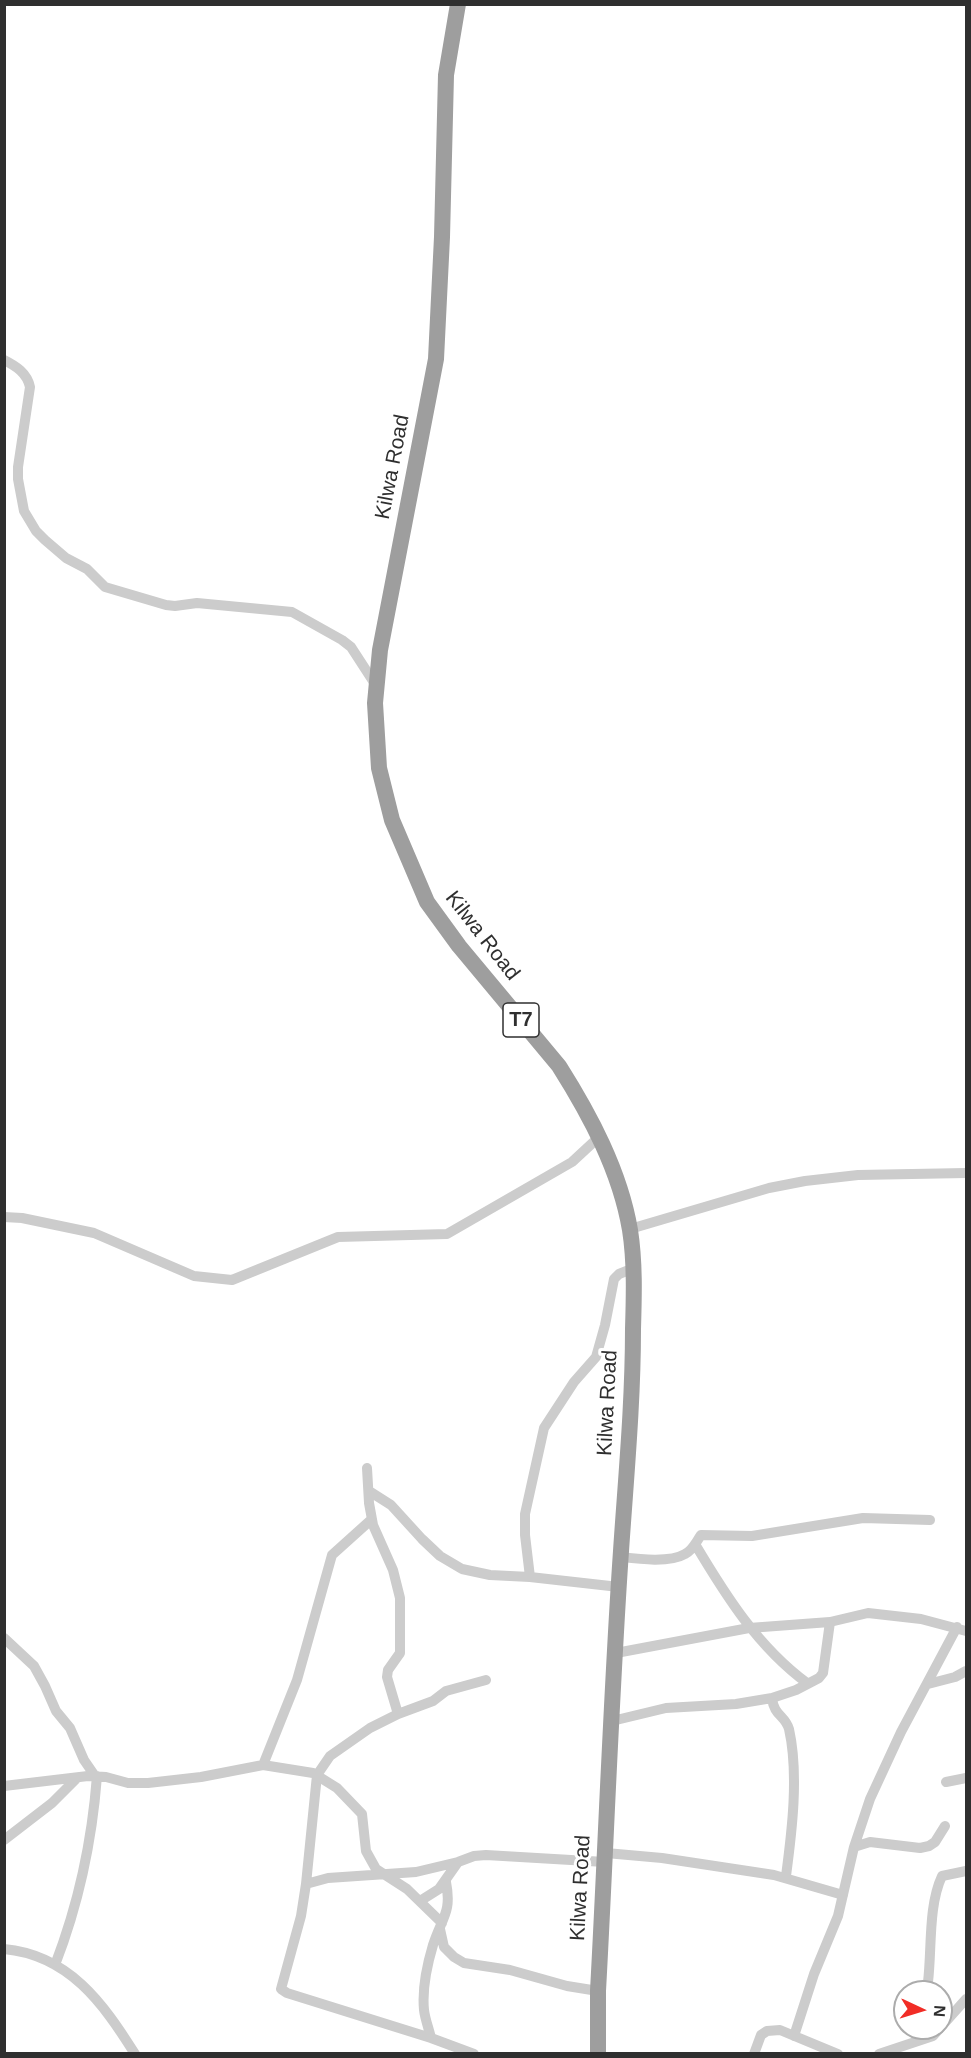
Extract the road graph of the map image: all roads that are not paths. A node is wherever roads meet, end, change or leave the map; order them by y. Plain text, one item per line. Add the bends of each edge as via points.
1 (458, 4) edge
2 (4, 360) edge
3 (375, 684) junction
4 (599, 1137) junction
5 (966, 1173) edge
6 (4, 1217) edge
7 (630, 1229) junction
8 (634, 1268) junction
9 (367, 1468) dead end
10 (369, 1491) junction
11 (372, 1519) junction
12 (930, 1521) dead end
13 (695, 1544) junction
14 (621, 1557) junction
15 (530, 1577) junction
16 (619, 1587) junction
17 (830, 1622) junction
18 (749, 1628) junction
19 (962, 1629) edge
20 (4, 1638) edge
21 (616, 1653) junction
22 (966, 1671) edge
23 (486, 1680) dead end
24 (807, 1683) junction
25 (928, 1684) junction
26 (772, 1698) junction
27 (398, 1714) junction
28 (612, 1722) junction
29 (263, 1765) junction
30 (317, 1775) junction
31 (96, 1776) junction
32 (77, 1778) junction
33 (966, 1778) edge
34 (946, 1782) dead end
35 (4, 1786) edge
36 (945, 1826) dead end
37 (4, 1840) edge
38 (854, 1847) junction
39 (605, 1858) junction
40 (458, 1862) junction
41 (966, 1871) edge
42 (381, 1874) junction
43 (786, 1876) junction
44 (446, 1882) junction
45 (306, 1884) junction
46 (843, 1895) junction
47 (420, 1901) junction
48 (441, 1926) junction
49 (4, 1949) edge
50 (55, 1965) junction
51 (928, 1980) edge
52 (598, 1991) junction
53 (966, 1999) edge
54 (794, 2036) junction
55 (430, 2038) junction
56 (884, 2053) edge
57 (135, 2054) edge
58 (474, 2054) edge
59 (598, 2054) edge
60 (754, 2054) edge
61 (838, 2054) edge

1 - 3 highway, Kilwa Road / T7 via 446,75 433,384
2 - 3 street via 29,382 18,479 24,511 45,540 87,569 105,587 125,594 171,606 197,603 292,612 351,647
3 - 4 highway, Kilwa Road / T7 via 380,768 392,819 427,902 559,1066
4 - 6 street via 572,1162 447,1234 338,1237 232,1280 194,1276 94,1233
4 - 7 highway, Kilwa Road / T7
5 - 7 street via 858,1175 805,1181
7 - 8 highway, Kilwa Road / T7
8 - 14 highway, Kilwa Road / T7 via 633,1377
8 - 15 street via 614,1279 596,1357 544,1428 525,1514
9 - 10 street
10 - 11 street
10 - 15 street via 391,1505 440,1556 456,1566 473,1573
11 - 27 street via 400,1598 400,1653 387,1677
11 - 29 street via 332,1555 297,1680
12 - 13 street via 863,1518 752,1536 701,1535
13 - 14 street via 685,1554 673,1557
13 - 18 street
14 - 16 highway, Kilwa Road / T7
15 - 16 street
16 - 21 highway, Kilwa Road / T7
17 - 18 street
17 - 19 street via 876,1613
17 - 24 street via 823,1673
18 - 21 street
18 - 24 street
19 - 25 street
20 - 31 street via 34,1666
21 - 28 highway, Kilwa Road / T7
22 - 25 street
23 - 27 street via 446,1691 433,1701
24 - 26 street
25 - 38 street via 883,1770
26 - 28 street via 666,1708
26 - 43 street via 776,1712 787,1725 791,1743 794,1796
27 - 30 street via 344,1744
28 - 39 highway, Kilwa Road / T7
29 - 30 street
29 - 31 street via 148,1783
30 - 42 street via 337,1788 362,1814 366,1851
30 - 45 street
31 - 32 street
31 - 50 street via 90,1841 79,1893
32 - 35 street
32 - 37 street
33 - 34 street
36 - 38 street via 929,1846 870,1842
38 - 46 street
39 - 40 street via 486,1855
39 - 43 street via 706,1864
39 - 52 highway, Kilwa Road / T7
40 - 42 street via 406,1874
40 - 44 street
41 - 51 street via 942,1876 938,1883
42 - 45 street via 328,1878
42 - 47 street via 401,1884
43 - 46 street
44 - 47 street
44 - 48 street via 449,1902
45 - 55 street via 281,1989
46 - 54 street
47 - 48 street
48 - 52 street via 444,1947 464,1963
48 - 55 street via 433,1944 424,1997
49 - 50 street via 30,1953
50 - 57 street via 99,2000
52 - 59 highway, Kilwa Road / T7
53 - 56 street via 933,2036
54 - 60 street via 780,2030 766,2031
54 - 61 street
55 - 58 street

